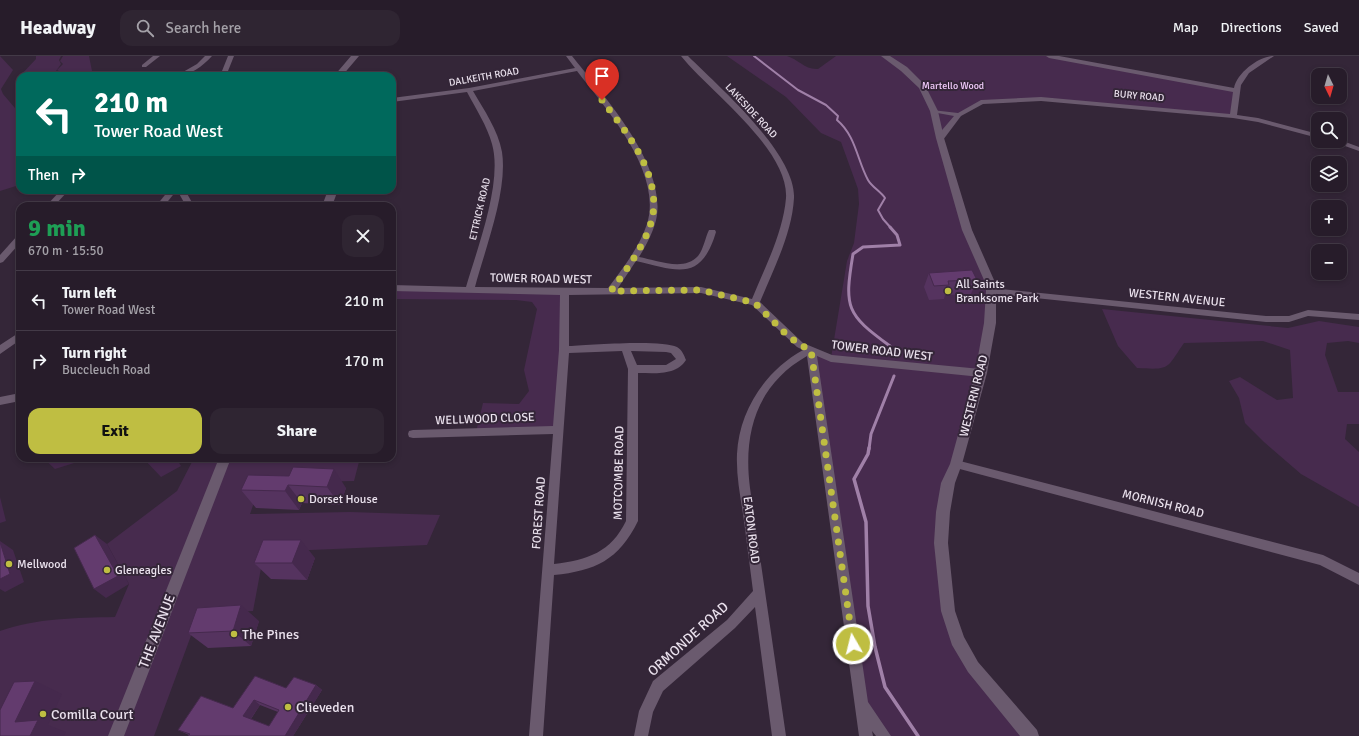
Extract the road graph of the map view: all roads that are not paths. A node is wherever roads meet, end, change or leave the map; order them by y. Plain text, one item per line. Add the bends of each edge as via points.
1 (157, 56) edge
2 (209, 56) edge
3 (231, 56) edge
4 (355, 56) edge
5 (569, 56) edge
6 (684, 56) edge
7 (885, 56) edge
8 (1049, 56) edge
9 (1271, 56) edge
10 (144, 66) dead end
11 (579, 69) junction
12 (186, 72) edge
13 (225, 72) edge
14 (341, 72) edge
15 (469, 90) junction
16 (1237, 91) junction
17 (396, 99) edge
18 (934, 111) junction
19 (959, 114) junction
20 (1233, 116) junction
21 (1311, 134) edge
22 (940, 138) junction
23 (1347, 145) edge
24 (1359, 149) edge
25 (61, 194) edge
26 (170, 194) edge
27 (54, 202) edge
28 (163, 202) edge
29 (712, 232) dead end
30 (16, 242) edge
31 (633, 258) junction
32 (0, 260) edge
33 (396, 288) edge
34 (470, 290) junction
35 (611, 291) junction
36 (991, 291) junction
37 (565, 292) junction
38 (755, 303) junction
39 (1359, 317) edge
40 (16, 338) edge
41 (626, 349) junction
42 (0, 350) edge
43 (564, 350) junction
44 (811, 350) junction
45 (633, 369) junction
46 (980, 373) junction
47 (16, 398) edge
48 (0, 401) edge
49 (558, 430) junction
50 (413, 434) dead end
51 (223, 462) edge
52 (956, 464) junction
53 (548, 570) junction
54 (1359, 579) edge
55 (759, 593) junction
56 (862, 705) junction
57 (116, 736) edge
58 (536, 736) edge
59 (641, 736) edge
60 (779, 736) edge
61 (866, 736) edge
62 (884, 736) edge
63 (1031, 736) edge

1 - 10 street
2 - 12 street
3 - 13 street
4 - 14 street
5 - 11 street
6 - 38 street, LAKESIDE ROAD via 761,136 786,174 790,196 787,215
7 - 18 street, WESTERN ROAD via 904,69 922,87
8 - 16 street
9 - 16 street via 1247,72
11 - 15 street, DALKEITH ROAD
11 - 31 street via 642,158 650,177 653,214
15 - 17 street, DALKEITH ROAD
15 - 34 street, ETTRICK ROAD via 490,129 499,157 497,186
16 - 20 street
18 - 19 street
18 - 22 street, WESTERN ROAD
19 - 20 street, BURY ROAD via 981,102 1041,99
19 - 22 street, BURY ROAD
20 - 21 street, BURY ROAD
22 - 36 street, WESTERN ROAD via 967,230 989,280
23 - 24 street
25 - 27 street
26 - 28 street
29 - 31 street via 709,246 702,259 690,267 676,267
30 - 32 street
31 - 35 street
33 - 34 street, TOWER ROAD WEST
34 - 37 street, TOWER ROAD WEST
35 - 37 street, TOWER ROAD WEST
35 - 38 street, TOWER ROAD WEST via 701,290
36 - 39 street, WESTERN AVENUE via 1266,319 1289,319 1308,313
36 - 46 street, WESTERN ROAD via 990,323
37 - 43 street, FOREST ROAD
38 - 44 street, TOWER ROAD WEST via 795,341
40 - 42 street
41 - 43 street
41 - 45 street, MOTCOMBE ROAD
41 - 45 street via 673,350 679,354 681,360 677,366 669,368
43 - 49 street, FOREST ROAD
44 - 46 street, TOWER ROAD WEST via 831,358
44 - 55 street, EATON ROAD via 798,356 774,377 753,408 743,444 743,469
44 - 56 street
45 - 53 street, MOTCOMBE ROAD via 632,522 628,533 610,553 596,561 570,568
46 - 52 street, WESTERN ROAD
47 - 48 street
49 - 50 street, WELLWOOD CLOSE
49 - 53 street, FOREST ROAD
51 - 57 street, THE AVENUE
52 - 54 street, MORNISH ROAD via 1323,560
52 - 63 street, WESTERN ROAD via 948,484 941,543 948,611 957,640 973,667
53 - 58 street, FOREST ROAD
55 - 59 street, ORMONDE ROAD via 731,624 658,686 646,711
55 - 60 street, EATON ROAD
56 - 61 street
56 - 62 street

